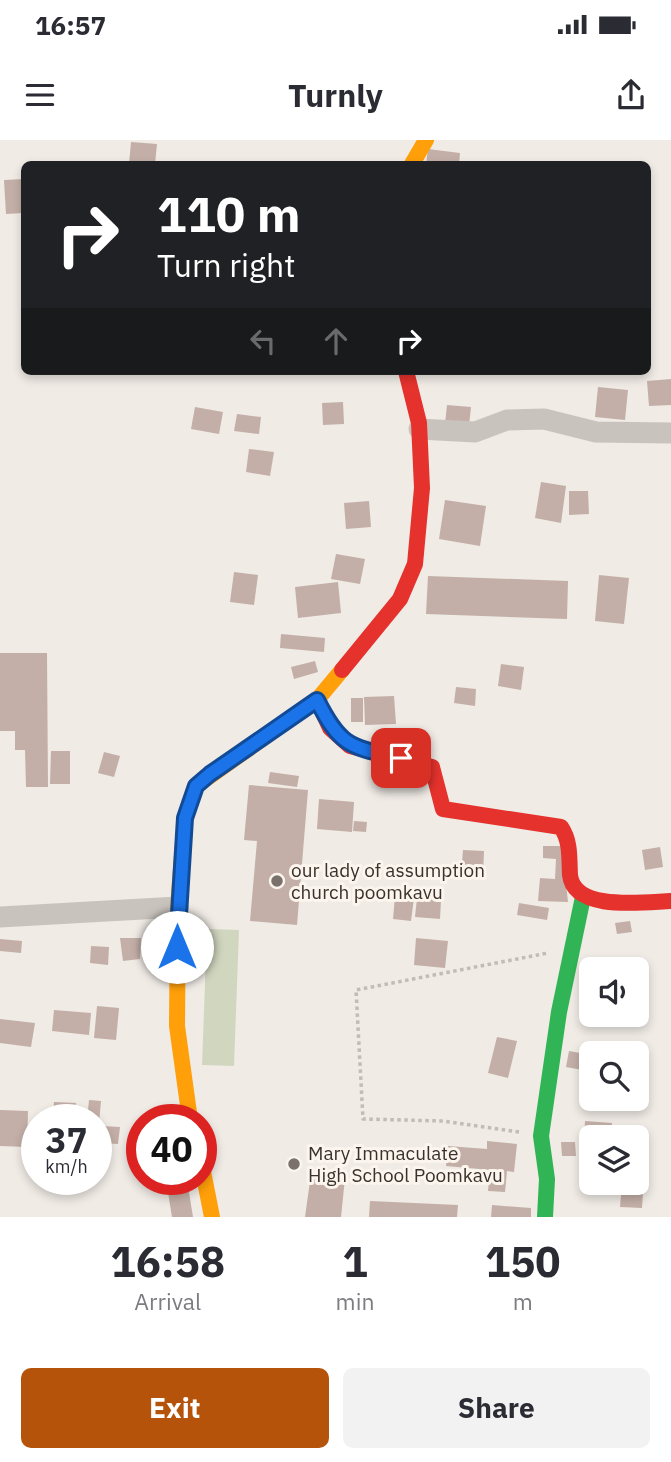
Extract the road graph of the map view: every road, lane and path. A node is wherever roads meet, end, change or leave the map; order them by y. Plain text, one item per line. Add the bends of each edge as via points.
1 (426, 140) edge
2 (414, 161) edge
3 (407, 375) edge
4 (419, 429) junction
5 (671, 433) edge
6 (317, 700) junction
7 (583, 897) junction
8 (671, 901) edge
9 (177, 907) junction
10 (0, 917) edge
11 (575, 947) junction
12 (186, 1104) edge
13 (541, 1136) junction
14 (208, 1195) edge
15 (212, 1217) edge
16 (545, 1217) edge

1 - 2 street
3 - 4 street
4 - 5 street via 475,432 508,420 544,419 596,432
4 - 6 street via 422,488 415,564 400,599
6 - 7 street via 330,728 350,746 432,766 443,809 561,827 568,845 570,877
6 - 9 street via 196,786 185,818
7 - 8 street
7 - 11 street
9 - 10 street
9 - 12 street via 177,1026
11 - 13 street via 559,1012
11 - 13 path via 356,990 363,1119 443,1121
13 - 16 street via 547,1179
14 - 15 street

